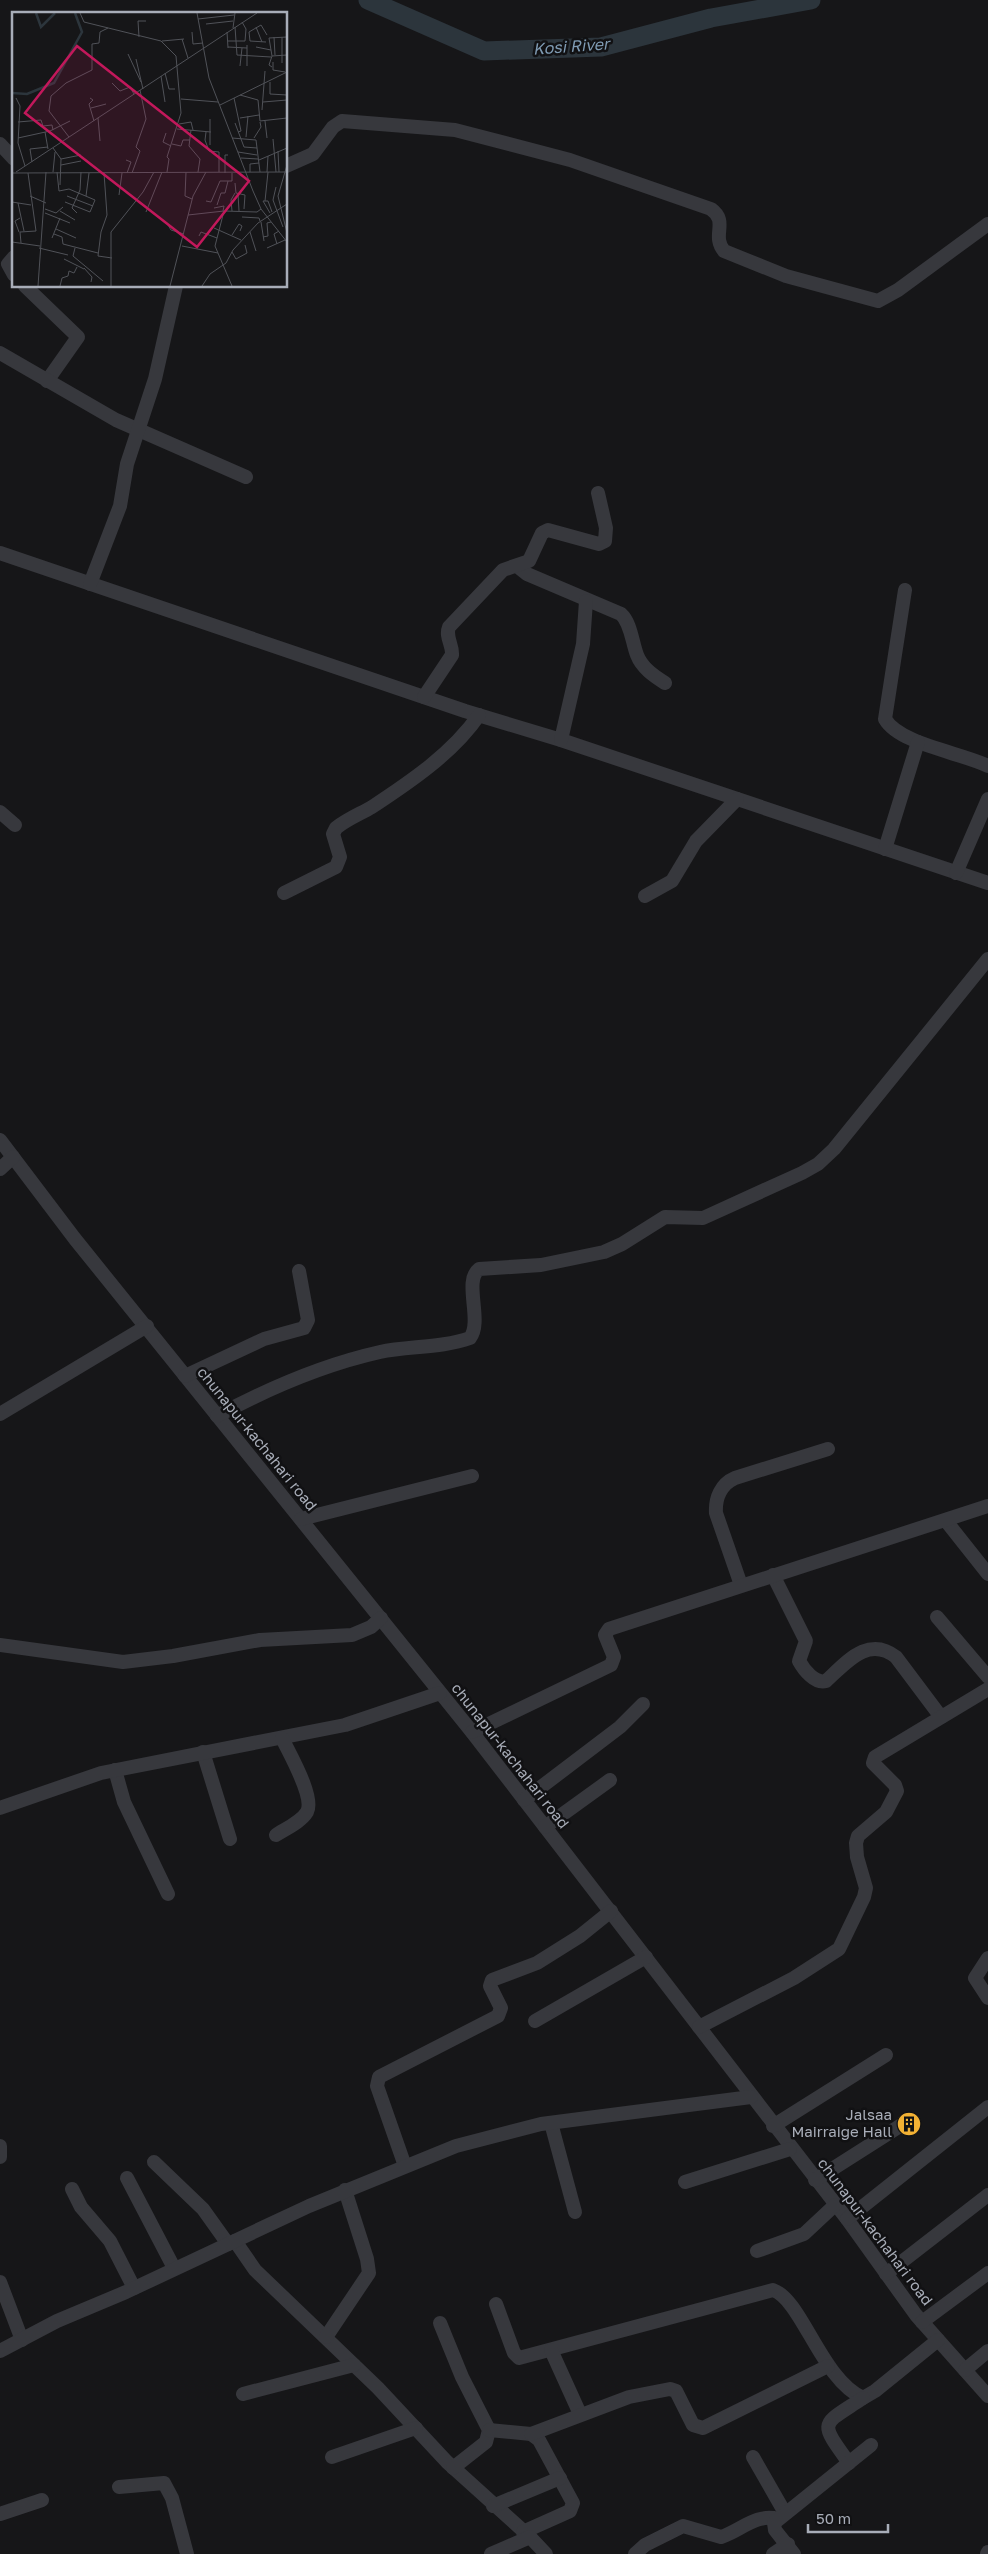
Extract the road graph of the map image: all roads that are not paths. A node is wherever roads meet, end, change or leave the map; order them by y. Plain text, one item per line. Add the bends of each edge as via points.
1 (0, 144) edge
2 (12, 157) edge
3 (288, 165) edge
4 (988, 224) edge
5 (12, 259) edge
6 (12, 271) edge
7 (27, 288) edge
8 (176, 288) edge
9 (0, 353) edge
10 (47, 381) junction
11 (139, 429) junction
12 (246, 478) dead end
13 (598, 493) dead end
14 (0, 553) edge
15 (517, 566) junction
16 (90, 584) junction
17 (905, 590) dead end
18 (586, 600) junction
19 (665, 683) dead end
20 (424, 697) junction
21 (479, 715) junction
22 (561, 740) junction
23 (918, 742) junction
24 (988, 766) edge
25 (737, 799) junction
26 (988, 799) edge
27 (0, 812) edge
28 (15, 825) dead end
29 (884, 849) junction
30 (956, 873) junction
31 (988, 883) edge
32 (284, 893) dead end
33 (645, 896) dead end
34 (988, 959) edge
35 (0, 1140) edge
36 (13, 1157) junction
37 (0, 1169) edge
38 (299, 1271) dead end
39 (147, 1326) junction
40 (185, 1376) junction
41 (0, 1414) edge
42 (217, 1416) junction
43 (828, 1448) dead end
44 (472, 1476) dead end
45 (988, 1506) edge
46 (301, 1519) junction
47 (946, 1521) junction
48 (988, 1574) edge
49 (773, 1575) junction
50 (742, 1585) junction
51 (937, 1617) dead end
52 (380, 1618) junction
53 (0, 1645) edge
54 (988, 1677) edge
55 (988, 1689) edge
56 (440, 1693) junction
57 (643, 1704) dead end
58 (941, 1717) junction
59 (472, 1732) junction
60 (282, 1738) junction
61 (203, 1752) junction
62 (115, 1770) junction
63 (610, 1780) dead end
64 (524, 1800) junction
65 (0, 1808) edge
66 (545, 1827) junction
67 (276, 1835) dead end
68 (230, 1839) dead end
69 (168, 1894) dead end
70 (611, 1911) junction
71 (646, 1957) junction
72 (988, 1958) edge
73 (988, 1998) edge
74 (535, 2021) dead end
75 (699, 2027) junction
76 (886, 2055) dead end
77 (751, 2097) junction
78 (988, 2107) edge
79 (551, 2123) junction
80 (902, 2124) dead end
81 (773, 2126) junction
82 (0, 2146) edge
83 (790, 2149) junction
84 (0, 2156) edge
85 (154, 2162) dead end
86 (405, 2166) junction
87 (127, 2178) dead end
88 (815, 2180) junction
89 (685, 2182) dead end
90 (72, 2189) dead end
91 (345, 2190) junction
92 (988, 2195) edge
93 (835, 2205) junction
94 (575, 2212) dead end
95 (847, 2219) junction
96 (232, 2242) junction
97 (757, 2251) dead end
98 (174, 2268) junction
99 (988, 2273) edge
100 (886, 2274) junction
101 (0, 2282) edge
102 (134, 2288) junction
103 (496, 2304) dead end
104 (922, 2322) junction
105 (440, 2323) dead end
106 (326, 2337) junction
107 (22, 2340) junction
108 (938, 2340) junction
109 (551, 2350) junction
110 (988, 2351) edge
111 (0, 2352) edge
112 (354, 2365) junction
113 (828, 2366) junction
114 (964, 2370) junction
115 (243, 2394) dead end
116 (988, 2396) edge
117 (863, 2398) junction
118 (580, 2414) junction
119 (416, 2428) junction
120 (489, 2430) junction
121 (531, 2434) junction
122 (872, 2445) dead end
123 (332, 2457) dead end
124 (753, 2457) dead end
125 (849, 2463) junction
126 (453, 2468) junction
127 (560, 2478) junction
128 (119, 2487) dead end
129 (42, 2500) dead end
130 (493, 2506) junction
131 (0, 2514) edge
132 (781, 2516) junction
133 (526, 2535) junction
134 (791, 2549) edge
135 (187, 2554) edge
136 (491, 2554) edge
137 (546, 2554) edge
138 (635, 2554) edge
139 (773, 2554) edge

1 - 2 street
3 - 4 street via 313,154 333,126 342,121 455,130 570,160 711,209 718,214 718,244 724,251 786,276 878,301
5 - 6 street via 8,264
7 - 10 street via 78,337
8 - 11 street via 155,379
9 - 10 street
10 - 11 street via 116,420
11 - 12 street
11 - 16 street via 120,506
13 - 15 street via 606,537 602,543 548,530 539,536 529,562
14 - 16 street
15 - 18 street via 527,574
15 - 20 street via 503,570 449,627 447,632 452,655
16 - 20 street
17 - 23 street via 885,718 890,725
18 - 19 street via 624,616 639,659
18 - 22 street via 583,644
20 - 21 street
21 - 22 street
21 - 32 street via 462,737 436,760 382,800 336,828 333,834 340,857 336,867
22 - 25 street
23 - 24 street
23 - 29 street
25 - 29 street
25 - 33 street via 696,840 672,882
26 - 30 street
27 - 28 street
29 - 30 street
30 - 31 street
34 - 42 street via 834,1149 814,1167 703,1218 665,1217 622,1244 599,1254 541,1264 479,1269 473,1282 475,1327 470,1338 382,1352 324,1367
35 - 36 street, chunapur-kachahari road
36 - 37 street
36 - 39 street, chunapur-kachahari road
38 - 40 street via 308,1320 304,1328 264,1339
39 - 40 street, chunapur-kachahari road
39 - 41 street
40 - 42 street, chunapur-kachahari road
42 - 46 street, chunapur-kachahari road
43 - 50 street via 735,1478 722,1489 716,1502 716,1513
44 - 46 street
45 - 47 street
46 - 52 street, chunapur-kachahari road
47 - 48 street
47 - 49 street
49 - 50 street
49 - 58 street via 806,1641 799,1661 815,1679 826,1681 859,1652 886,1651 896,1657
50 - 59 street via 610,1629 605,1635 614,1656 611,1665
51 - 54 street
52 - 53 street via 371,1627 352,1635 260,1640 123,1662
52 - 56 street, chunapur-kachahari road
55 - 58 street
56 - 59 street, chunapur-kachahari road
56 - 60 street via 360,1721
57 - 64 street via 620,1727
58 - 75 street via 873,1760 897,1791 886,1812 858,1836 857,1858 866,1888 840,1949 794,1978
59 - 64 street, chunapur-kachahari road
60 - 61 street
60 - 67 street via 309,1803 301,1818
61 - 62 street
61 - 68 street
62 - 65 street
62 - 69 street via 124,1802
63 - 66 street
64 - 66 street, chunapur-kachahari road
66 - 70 street, chunapur-kachahari road
70 - 71 street, chunapur-kachahari road
70 - 86 street via 580,1936 537,1963 492,1980 490,1986 501,2008 498,2016 379,2077 377,2086
71 - 74 street
71 - 75 street, chunapur-kachahari road
72 - 73 street via 976,1978
75 - 77 street, chunapur-kachahari road
76 - 81 street
77 - 79 street
77 - 81 street, chunapur-kachahari road
78 - 95 street
79 - 86 street via 456,2146
79 - 94 street
80 - 88 street
81 - 83 street, chunapur-kachahari road
82 - 84 street
83 - 88 street, chunapur-kachahari road
83 - 89 street
85 - 96 street
86 - 91 street
87 - 98 street
88 - 93 street, chunapur-kachahari road
90 - 102 street via 81,2207 110,2241
91 - 96 street
91 - 106 street via 369,2272
92 - 100 street
93 - 95 street, chunapur-kachahari road
93 - 97 street via 804,2234
95 - 100 street, chunapur-kachahari road
96 - 98 street
96 - 106 street via 255,2270
98 - 102 street
99 - 104 street
100 - 104 street, chunapur-kachahari road
101 - 107 street
102 - 107 street
103 - 109 street via 516,2356 526,2357
104 - 108 street, chunapur-kachahari road
105 - 120 street
106 - 112 street
107 - 111 street
108 - 114 street, chunapur-kachahari road
108 - 117 street via 875,2392
109 - 113 street via 773,2290 785,2298
109 - 118 street
110 - 114 street
112 - 115 street
112 - 119 street
113 - 117 street via 852,2393
113 - 118 street via 703,2428 693,2425 680,2397 670,2389 629,2397
114 - 116 street, chunapur-kachahari road
117 - 125 street via 827,2425 830,2437
118 - 121 street
119 - 123 street
119 - 126 street
120 - 121 street
120 - 126 street via 486,2442
121 - 127 street via 542,2445
122 - 125 street
124 - 132 street
125 - 132 street
126 - 130 street
127 - 130 street
127 - 133 street via 573,2508
128 - 135 street via 164,2483 172,2498
129 - 131 street
130 - 133 street
132 - 134 street via 774,2524 775,2530
132 - 138 street via 760,2518 720,2538 683,2526 644,2545
133 - 136 street
133 - 137 street
134 - 139 street

